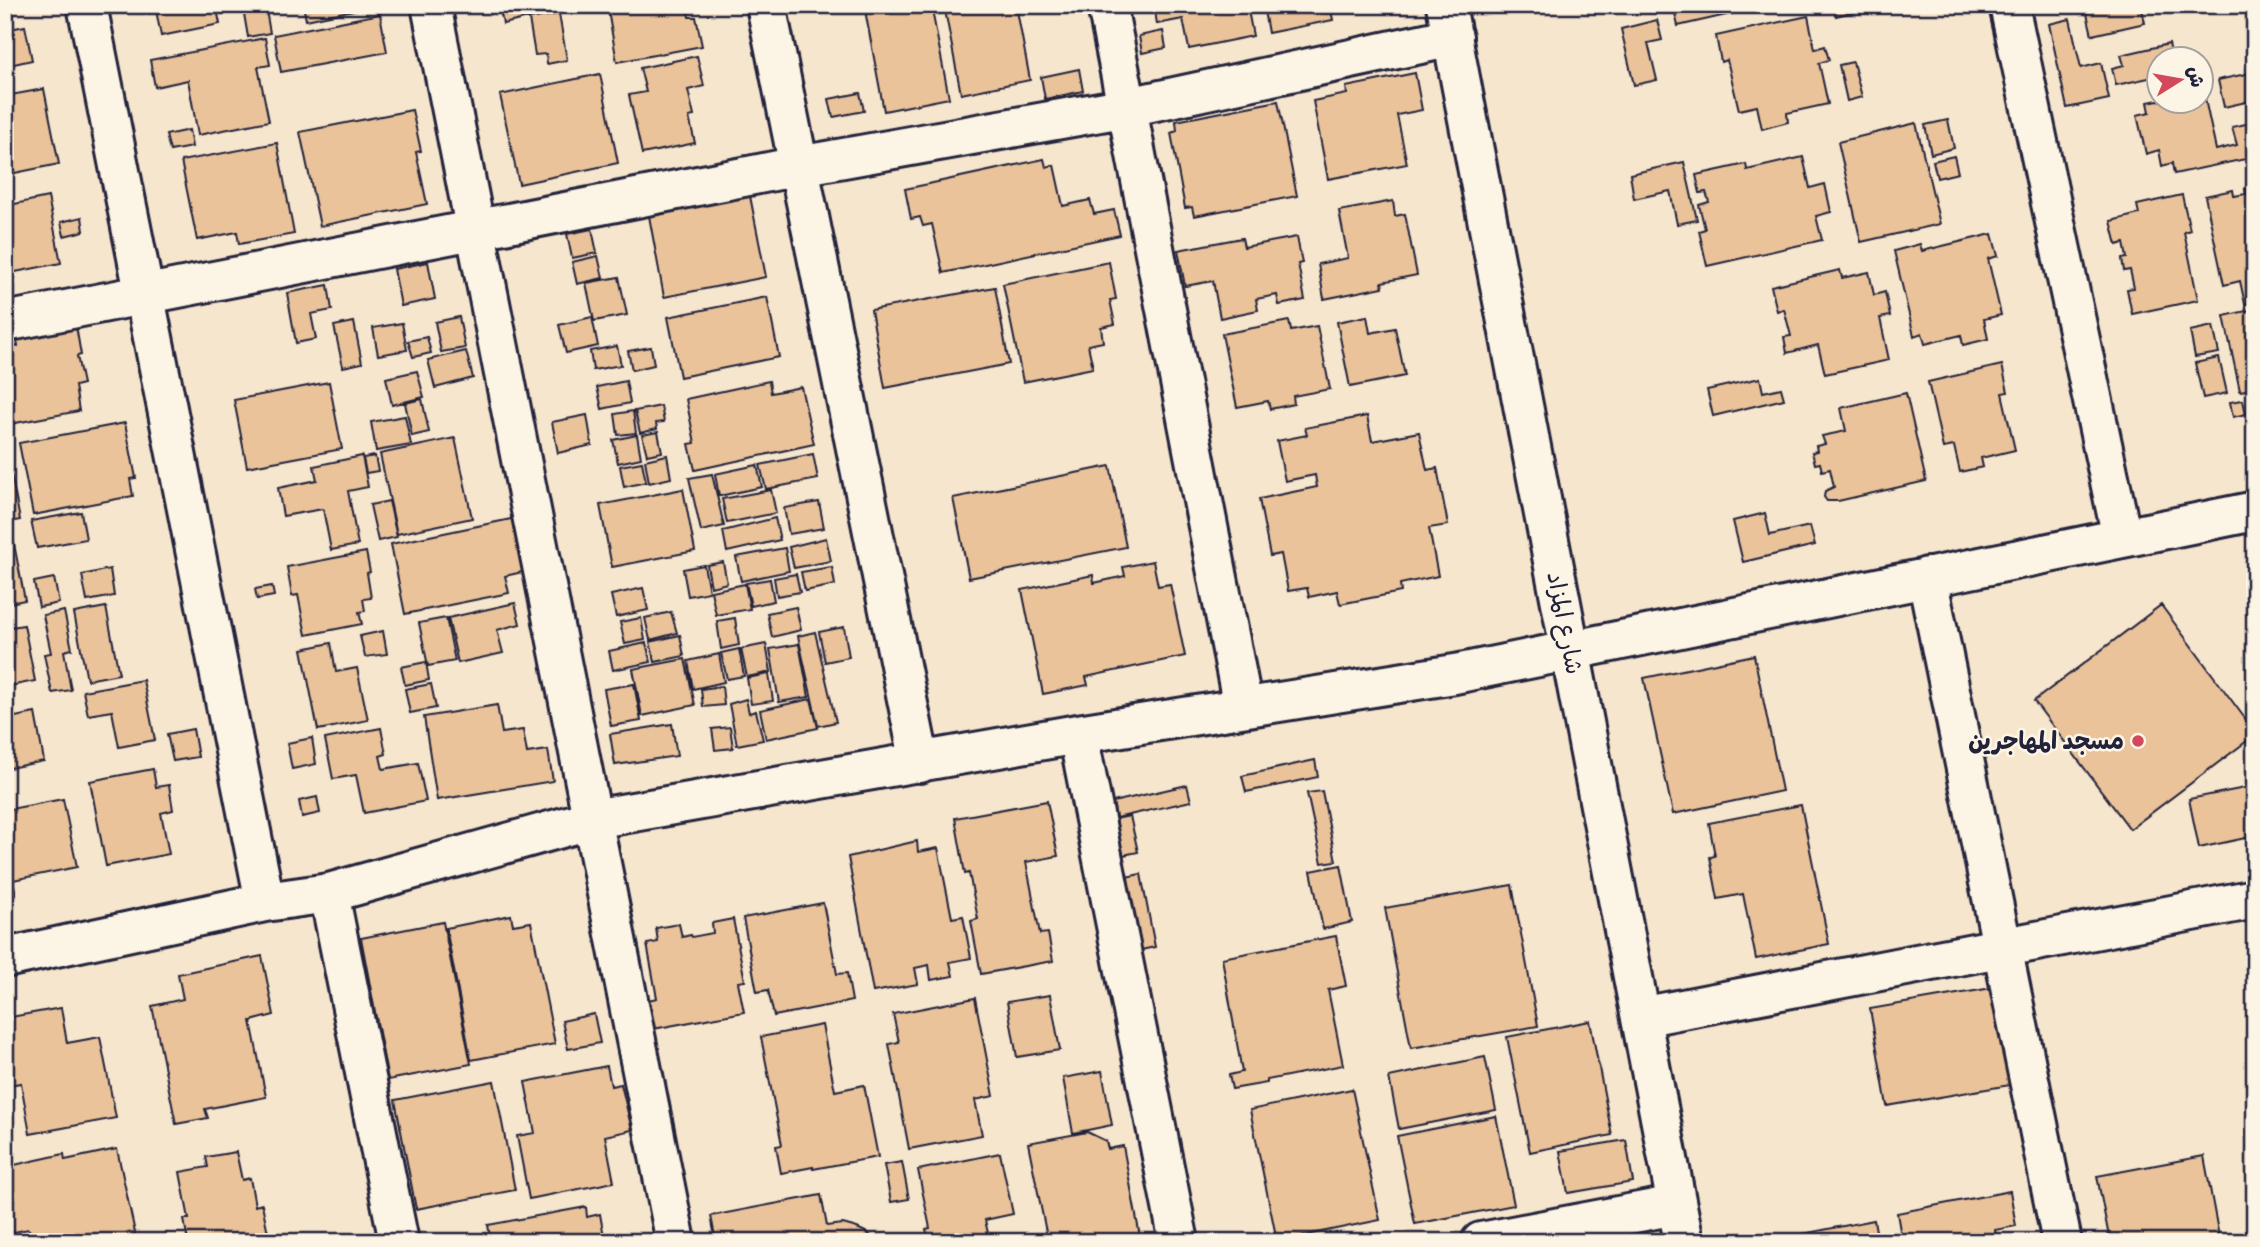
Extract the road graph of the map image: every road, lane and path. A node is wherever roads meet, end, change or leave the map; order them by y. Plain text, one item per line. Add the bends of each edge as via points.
1 (87, 5) edge
2 (431, 5) edge
3 (766, 5) edge
4 (1107, 5) edge
5 (2009, 5) edge
6 (1450, 21) edge
7 (1128, 107) junction
8 (799, 166) junction
9 (475, 229) junction
10 (144, 294) junction
11 (5, 322) edge
12 (2255, 511) edge
13 (2122, 538) junction
14 (1927, 577) junction
15 (1570, 650) junction
16 (1243, 707) junction
17 (1078, 734) junction
18 (920, 763) junction
19 (593, 819) junction
20 (330, 893) junction
21 (2255, 899) edge
22 (265, 902) junction
23 (2002, 947) junction
24 (5, 958) edge
25 (1641, 1017) junction
26 (1676, 1205) junction
27 (399, 1242) edge
28 (676, 1242) edge
29 (1179, 1242) edge
30 (1481, 1242) edge
31 (1684, 1242) edge
32 (2062, 1242) edge

1 - 10 street
2 - 9 street
3 - 8 street
4 - 7 street
5 - 13 street
6 - 7 street
6 - 15 street, شارع المزاد
7 - 8 street
7 - 16 street
8 - 9 street
8 - 18 street
9 - 10 street
9 - 19 street
10 - 11 street
10 - 22 street
12 - 13 street
13 - 14 street
14 - 15 street
14 - 23 street
15 - 16 street via 1455,674
15 - 25 street, شارع المزاد
16 - 17 street
17 - 18 street
17 - 29 street
18 - 19 street
19 - 20 street
19 - 28 street
20 - 22 street
20 - 27 street
21 - 23 street
22 - 24 street
23 - 25 street
23 - 32 street
25 - 26 street, شارع المزاد
26 - 30 street
26 - 31 street, شارع المزاد

